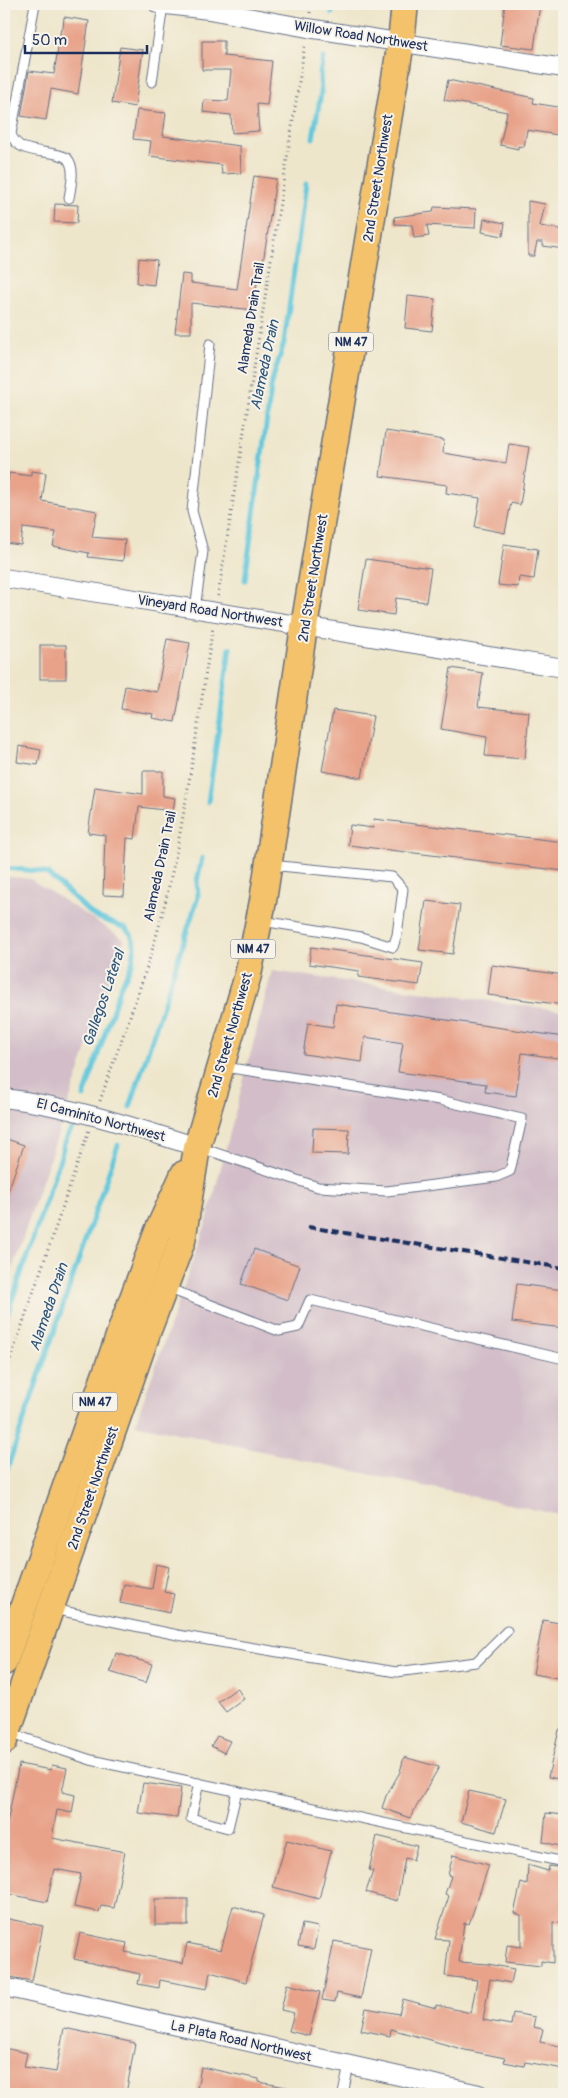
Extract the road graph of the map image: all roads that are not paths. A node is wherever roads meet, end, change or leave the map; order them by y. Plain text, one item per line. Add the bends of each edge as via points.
1 (35, 4) edge
2 (161, 4) edge
3 (406, 4) edge
4 (401, 42) junction
5 (564, 68) edge
6 (152, 82) dead end
7 (69, 198) dead end
8 (210, 344) dead end
9 (4, 578) edge
10 (195, 609) junction
11 (304, 627) junction
12 (564, 668) edge
13 (268, 865) junction
14 (259, 920) junction
15 (221, 1067) junction
16 (4, 1098) edge
17 (197, 1147) junction
18 (152, 1284) junction
19 (564, 1359) edge
20 (50, 1609) junction
21 (508, 1631) dead end
22 (4, 1662) edge
23 (5, 1736) edge
24 (199, 1783) junction
25 (237, 1791) junction
26 (564, 1862) edge
27 (4, 1987) edge
28 (349, 2065) junction
29 (344, 2094) edge
30 (479, 2094) edge

1 - 7 lane via 11,134 16,144 23,148 67,158 72,166
2 - 4 street, Willow Road Northwest
2 - 6 lane
3 - 4 main road, 2nd Street Northwest / NM 47
4 - 5 street, Willow Road Northwest
4 - 11 main road, 2nd Street Northwest / NM 47
8 - 10 lane via 192,510 203,550
9 - 10 street, Vineyard Road Northwest
10 - 11 street, Vineyard Road Northwest
11 - 12 street, Vineyard Road Northwest
11 - 13 main road, 2nd Street Northwest / NM 47
13 - 14 main road, 2nd Street Northwest / NM 47
13 - 14 lane via 392,877 403,889 397,936 393,947 361,937
14 - 15 main road, 2nd Street Northwest / NM 47 via 248,975
15 - 17 main road, 2nd Street Northwest / NM 47
15 - 17 lane via 440,1100 522,1118 510,1171 496,1177 387,1191 318,1187
16 - 17 street, El Caminito Northwest via 82,1113
17 - 18 main road, 2nd Street Northwest / NM 47 via 158,1232
18 - 19 lane via 279,1331 298,1327 310,1300
18 - 20 main road, 2nd Street Northwest / NM 47
18 - 22 main road, 2nd Street Northwest / NM 47
20 - 21 lane via 178,1635 396,1672 476,1662
20 - 23 main road, 2nd Street Northwest / NM 47
23 - 24 lane via 91,1760
24 - 25 lane
24 - 25 lane via 191,1818 228,1828
25 - 26 lane
27 - 28 street, La Plata Road Northwest
28 - 29 lane
28 - 30 street, La Plata Road Northwest

